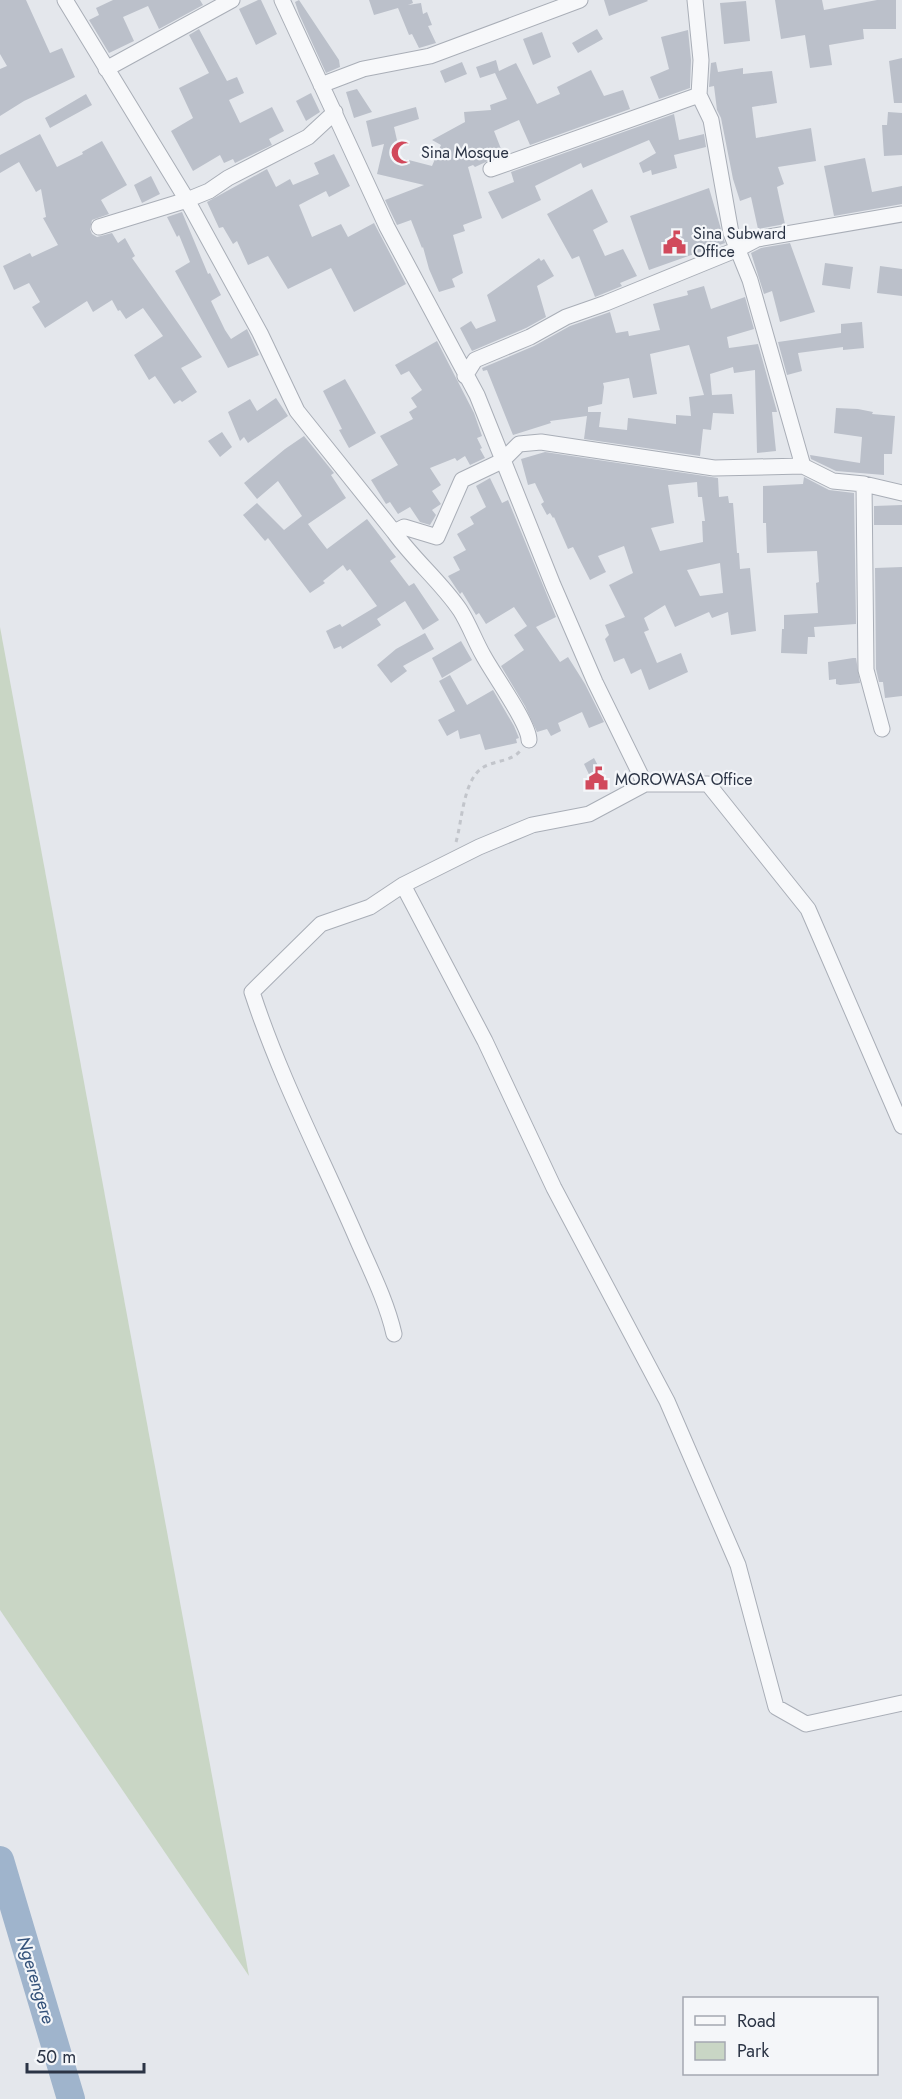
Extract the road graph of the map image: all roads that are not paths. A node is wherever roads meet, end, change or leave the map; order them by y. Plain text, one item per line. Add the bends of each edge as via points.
1 (65, 0) edge
2 (232, 0) edge
3 (282, 0) edge
4 (580, 0) edge
5 (695, 0) edge
6 (106, 69) junction
7 (321, 85) junction
8 (699, 95) junction
9 (335, 112) junction
10 (491, 169) dead end
11 (187, 200) junction
12 (902, 214) edge
13 (99, 227) dead end
14 (738, 249) junction
15 (465, 376) junction
16 (502, 460) junction
17 (803, 466) junction
18 (864, 484) junction
19 (902, 493) edge
20 (394, 532) junction
21 (882, 729) dead end
22 (529, 740) road end
23 (645, 784) junction
24 (403, 885) junction
25 (902, 1125) edge
26 (394, 1334) dead end
27 (902, 1703) edge

1 - 6 street
2 - 6 street
3 - 7 street
4 - 7 street via 430,56 363,69
5 - 8 street via 701,60
6 - 11 street
7 - 9 street
8 - 10 street
8 - 14 street via 711,120 731,233
9 - 11 street via 308,137
9 - 15 street via 387,227
11 - 13 street
11 - 20 street via 260,333 297,411
12 - 14 street via 757,239
14 - 15 street via 566,316 530,337 475,360
14 - 17 street
15 - 16 street via 477,394
16 - 17 street via 519,444 541,442 714,468
16 - 20 street via 462,480 437,537 404,527
16 - 23 street via 595,682
17 - 18 street via 834,482
18 - 19 street
18 - 21 street via 866,670
20 - 22 street via 460,610
23 - 24 street via 589,814 532,825
23 - 25 street via 708,784 808,909
24 - 26 street via 370,907 321,924 252,992 267,1040 369,1267
24 - 27 street via 667,1401 738,1565 776,1707 806,1724

